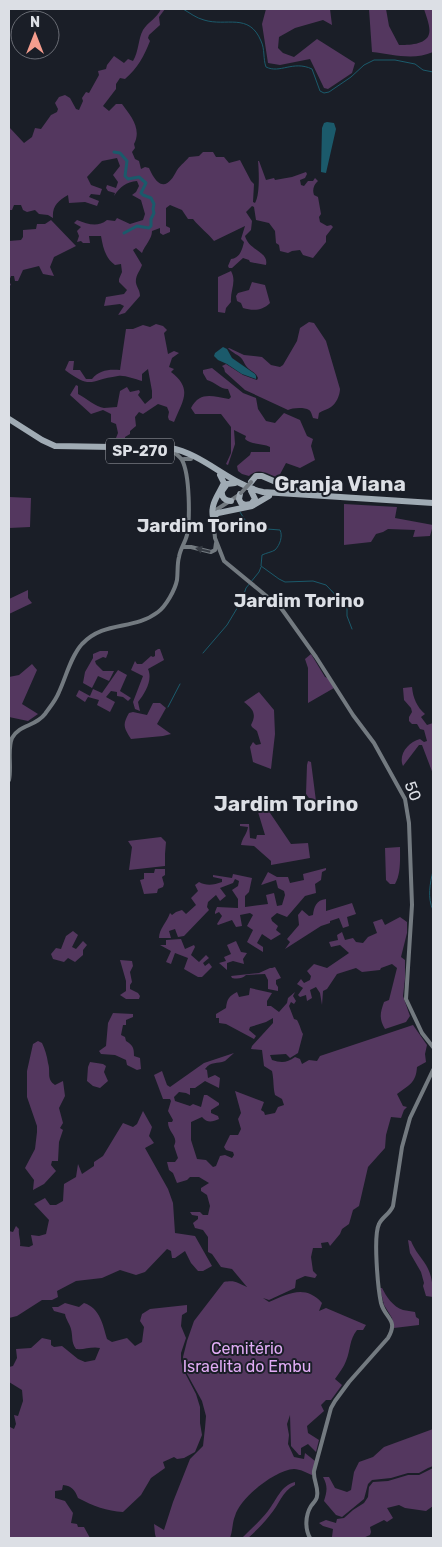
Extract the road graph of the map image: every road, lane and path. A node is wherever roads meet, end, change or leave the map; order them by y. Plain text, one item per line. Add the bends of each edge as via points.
1 (9, 419) edge
2 (9, 423) edge
3 (172, 450) junction
4 (191, 459) junction
5 (182, 460) junction
6 (220, 475) junction
7 (235, 483) junction
8 (251, 486) junction
9 (241, 494) junction
10 (269, 496) junction
11 (325, 496) junction
12 (231, 502) junction
13 (433, 503) edge
14 (433, 507) edge
15 (213, 517) junction
16 (216, 539) junction
17 (183, 547) junction
18 (9, 780) edge
19 (414, 903) dead end
20 (411, 920) junction
21 (433, 1047) edge
22 (433, 1070) edge
23 (310, 1538) edge

1 - 3 highway, SP-270 via 56,446
2 - 3 highway, SP-270 via 45,446 58,450
3 - 4 highway, SP-270
3 - 5 main road
3 - 8 highway, SP-270 via 184,451
4 - 5 main road
4 - 6 highway, SP-270
5 - 17 main road via 188,479 187,531
6 - 7 highway, SP-270
6 - 15 highway via 224,483 212,505
7 - 8 highway, SP-270
7 - 12 highway via 228,484 222,491 223,498
8 - 9 main road, bridge
8 - 9 highway via 255,499 251,504 241,503
8 - 10 highway, SP-270
8 - 11 highway, SP-270 via 268,492
8 - 11 highway via 256,476 262,476 297,492
9 - 12 main road
10 - 14 highway, SP-270
10 - 15 highway via 252,506
11 - 13 highway, SP-270
12 - 15 main road via 216,510
15 - 16 main road, 50
16 -> 17 main road via 215,550 211,552
16 - 20 main road, 50 via 229,568 279,605 374,742 403,792 409,823
17 - 18 main road via 178,557 176,582 162,608 140,621 105,629 91,636 79,649 58,694 43,716 15,734 10,745
19 - 20 main road
20 - 21 main road, 50 via 406,1002
22 - 23 main road via 408,1125 393,1206 378,1226 376,1246 380,1299 392,1322 392,1329 331,1408 314,1471 317,1496 307,1517

